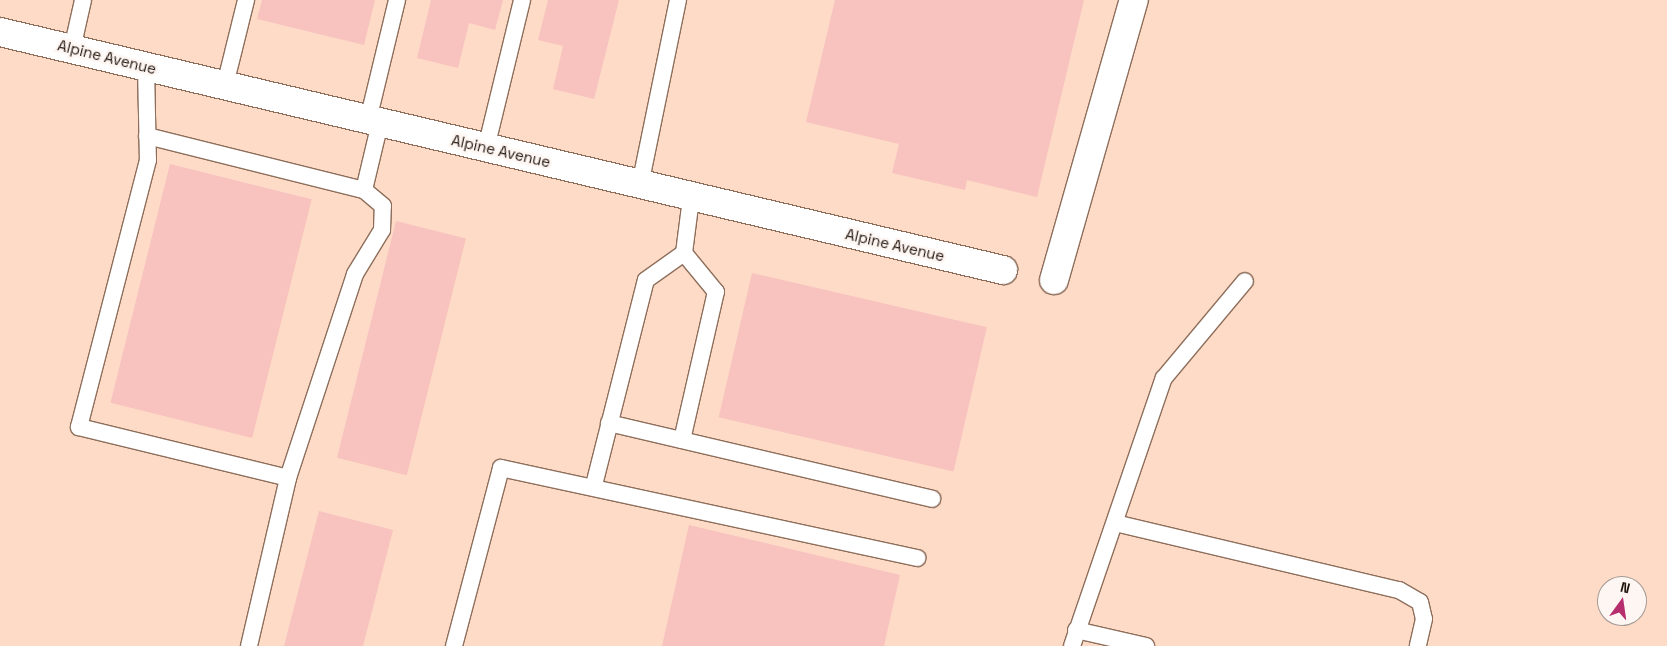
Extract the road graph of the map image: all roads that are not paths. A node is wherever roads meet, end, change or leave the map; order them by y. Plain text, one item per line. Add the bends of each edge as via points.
1 (83, 0) edge
2 (246, 0) edge
3 (397, 0) edge
4 (522, 0) edge
5 (678, 0) edge
6 (1134, 0) edge
7 (0, 32) edge
8 (72, 49) junction
9 (146, 67) junction
10 (226, 85) junction
11 (374, 121) junction
12 (147, 136) junction
13 (486, 148) junction
14 (640, 185) junction
15 (364, 190) junction
16 (691, 198) junction
17 (684, 253) junction
18 (1003, 270) dead end
19 (1054, 280) dead end
20 (1245, 282) dead end
21 (609, 423) junction
22 (682, 440) junction
23 (288, 478) junction
24 (594, 485) junction
25 (932, 499) dead end
26 (1115, 523) junction
27 (917, 558) dead end
28 (1074, 638) edge
29 (249, 646) edge
30 (454, 646) edge
31 (1146, 646) edge
32 (1418, 646) edge

1 - 8 lane
2 - 10 lane
3 - 11 lane
4 - 13 lane
5 - 14 lane
6 - 19 street
7 - 8 street, Alpine Avenue
8 - 9 street, Alpine Avenue
9 - 10 street, Alpine Avenue
9 - 12 lane
10 - 11 street, Alpine Avenue
11 - 13 street, Alpine Avenue
11 - 15 lane
12 - 15 lane
12 - 23 lane via 148,160 79,427
13 - 14 street, Alpine Avenue
14 - 16 street, Alpine Avenue
15 - 23 lane via 383,206 382,230 355,274
16 - 17 lane
16 - 18 street, Alpine Avenue
17 - 21 lane via 646,280
17 - 22 lane via 716,292
20 - 26 lane via 1164,378
21 - 22 lane
21 - 24 lane
22 - 25 lane
23 - 29 lane
24 - 27 lane
24 - 30 lane via 501,468
26 - 28 lane
26 - 32 lane via 1399,590 1420,602 1424,619
28 - 31 lane

